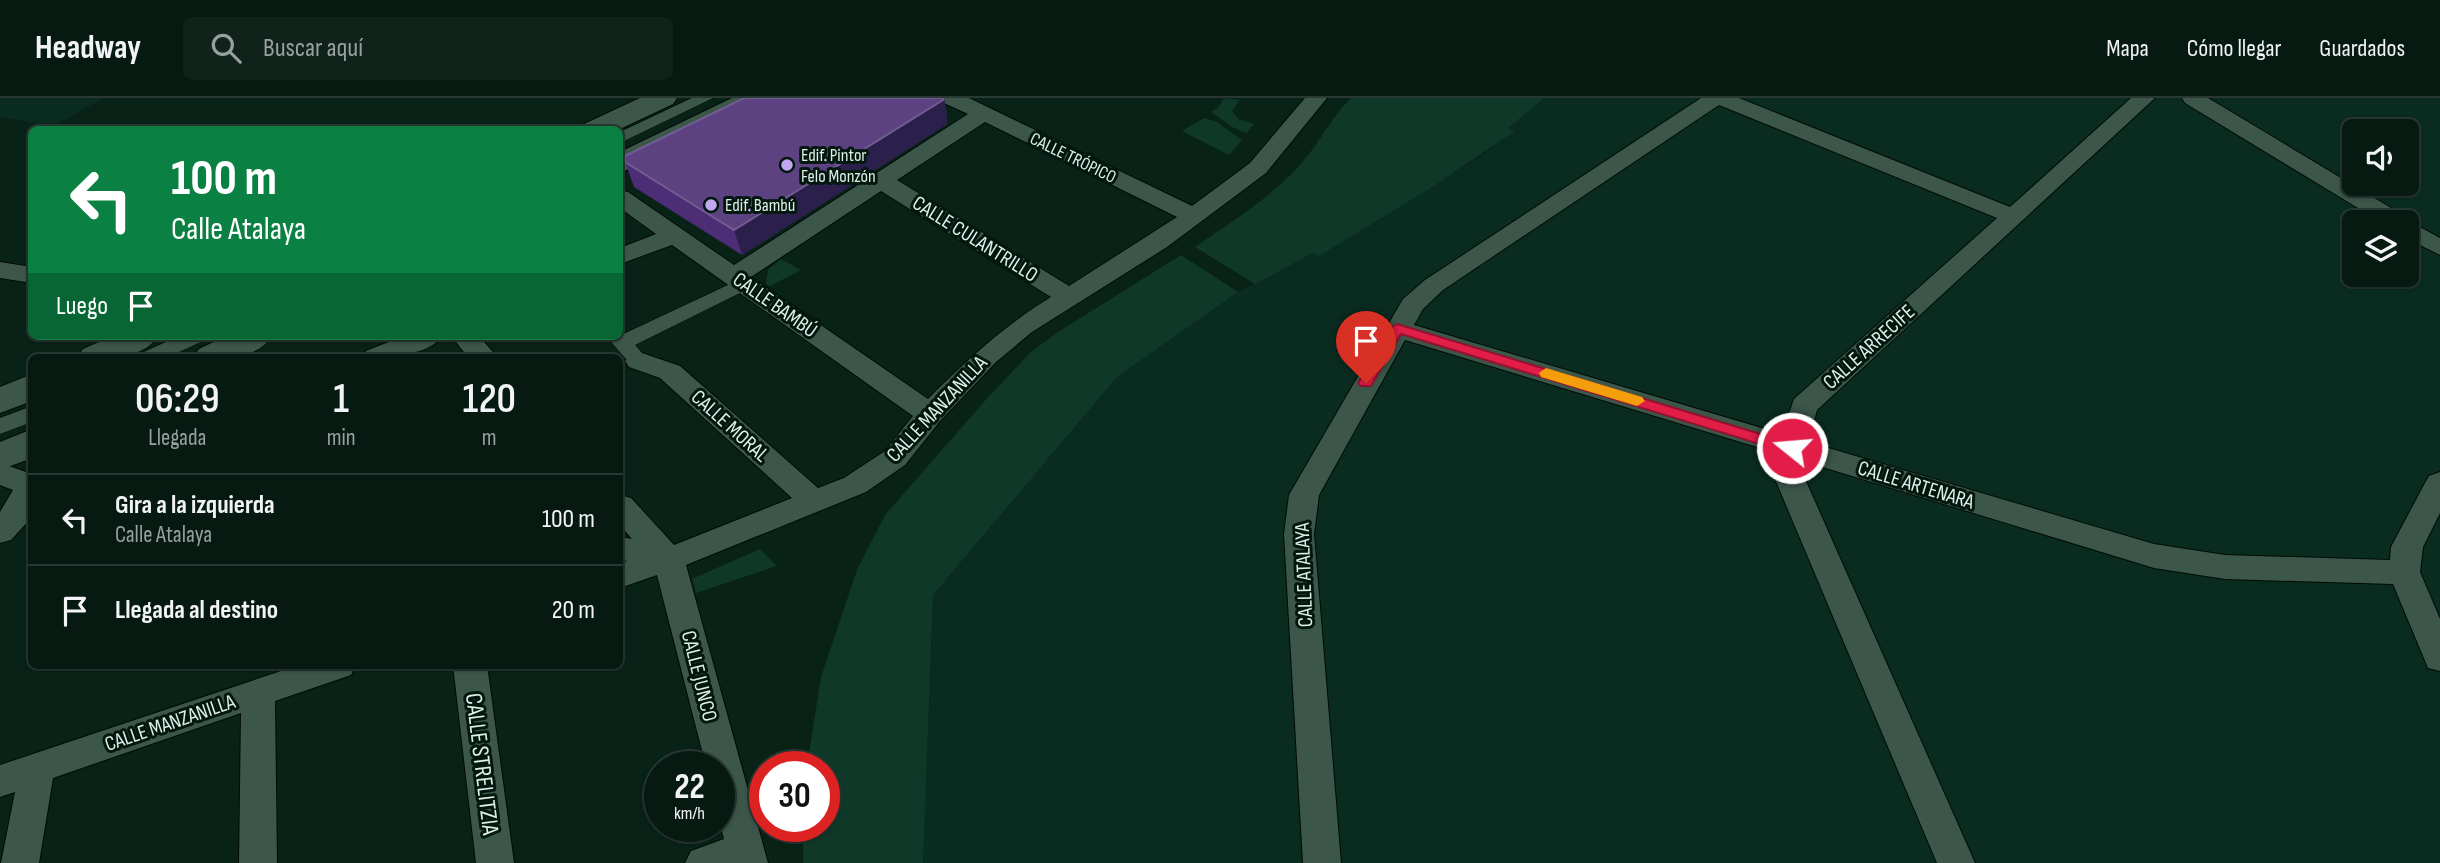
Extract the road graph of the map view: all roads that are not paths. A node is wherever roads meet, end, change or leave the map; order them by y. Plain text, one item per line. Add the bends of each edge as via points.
1 (663, 98) edge
2 (705, 98) edge
3 (754, 98) edge
4 (952, 98) edge
5 (1316, 98) edge
6 (1718, 98) edge
7 (2144, 98) edge
8 (2193, 98) edge
9 (983, 114) junction
10 (603, 126) edge
11 (623, 137) edge
12 (623, 162) edge
13 (882, 181) junction
14 (623, 199) edge
15 (2377, 210) edge
16 (1194, 216) junction
17 (2012, 216) junction
18 (674, 235) junction
19 (2419, 236) edge
20 (2440, 248) edge
21 (623, 256) edge
22 (0, 270) edge
23 (28, 274) edge
24 (740, 280) junction
25 (1068, 297) junction
26 (1397, 328) junction
27 (132, 340) edge
28 (186, 340) edge
29 (247, 340) edge
30 (419, 340) edge
31 (468, 340) edge
32 (102, 354) edge
33 (156, 354) edge
34 (217, 354) edge
35 (384, 354) edge
36 (480, 354) edge
37 (639, 360) joint
38 (28, 388) edge
39 (0, 401) edge
40 (930, 414) junction
41 (28, 415) edge
42 (0, 427) edge
43 (28, 444) edge
44 (1792, 448) junction
45 (0, 457) edge
46 (0, 473) edge
47 (2440, 483) edge
48 (28, 484) edge
49 (816, 502) junction
50 (25, 503) edge
51 (623, 509) edge
52 (0, 532) edge
53 (623, 549) edge
54 (669, 560) junction
55 (2404, 572) junction
56 (623, 575) edge
57 (2440, 658) edge
58 (327, 669) edge
59 (471, 669) edge
60 (258, 693) junction
61 (37, 769) junction
62 (0, 781) edge
63 (747, 855) edge
64 (20, 863) edge
65 (258, 863) edge
66 (495, 863) edge
67 (704, 863) edge
68 (1322, 863) edge
69 (1956, 863) edge

1 - 10 street
2 - 11 street
3 - 12 street
4 - 9 street, CALLE TRÓPICO
5 - 16 street, CALLE MANZANILLA via 1258,168
6 - 17 street
6 - 26 street, CALLE ATALAYA via 1434,285 1412,305
7 - 17 street, CALLE ARRECIFE
8 - 15 street
9 - 13 street
9 - 16 street, CALLE TRÓPICO
13 - 24 street
13 - 25 street, CALLE CULANTRILLO
14 - 18 street, CALLE BAMBÚ
16 - 25 street, CALLE MANZANILLA
17 - 44 street, CALLE ARRECIFE via 1804,406
18 - 21 street
18 - 24 street, CALLE BAMBÚ
19 - 20 street
22 - 23 street
24 - 37 street via 622,343
24 - 40 street, CALLE BAMBÚ
25 - 40 street, CALLE MANZANILLA via 986,356
26 - 44 street, CALLE ARTENARA
26 - 68 street, CALLE ATALAYA via 1304,495 1299,534
27 - 32 street
28 - 33 street
29 - 34 street
30 - 35 street
31 - 36 street
37 - 49 street, CALLE MORAL via 670,372
38 - 39 street
40 - 49 street, CALLE MANZANILLA via 895,458 855,485
41 - 42 street
43 - 45 street
44 - 55 street, CALLE ARTENARA via 2154,556 2225,567
44 - 69 street, CALLE ARRECIFE via 1790,479
46 - 48 street
47 - 55 street via 2407,547
49 - 54 street, CALLE MANZANILLA
50 - 52 street
51 - 54 street, CALLE JUNCO
53 - 54 street
54 - 56 street, CALLE MANZANILLA
54 - 63 street, CALLE JUNCO
55 - 57 street
58 - 60 street, CALLE MANZANILLA
59 - 66 street, CALLE STRELITZIA
60 - 61 street, CALLE MANZANILLA
60 - 65 street
61 - 62 street, CALLE MANZANILLA
61 - 64 street
63 - 67 street

